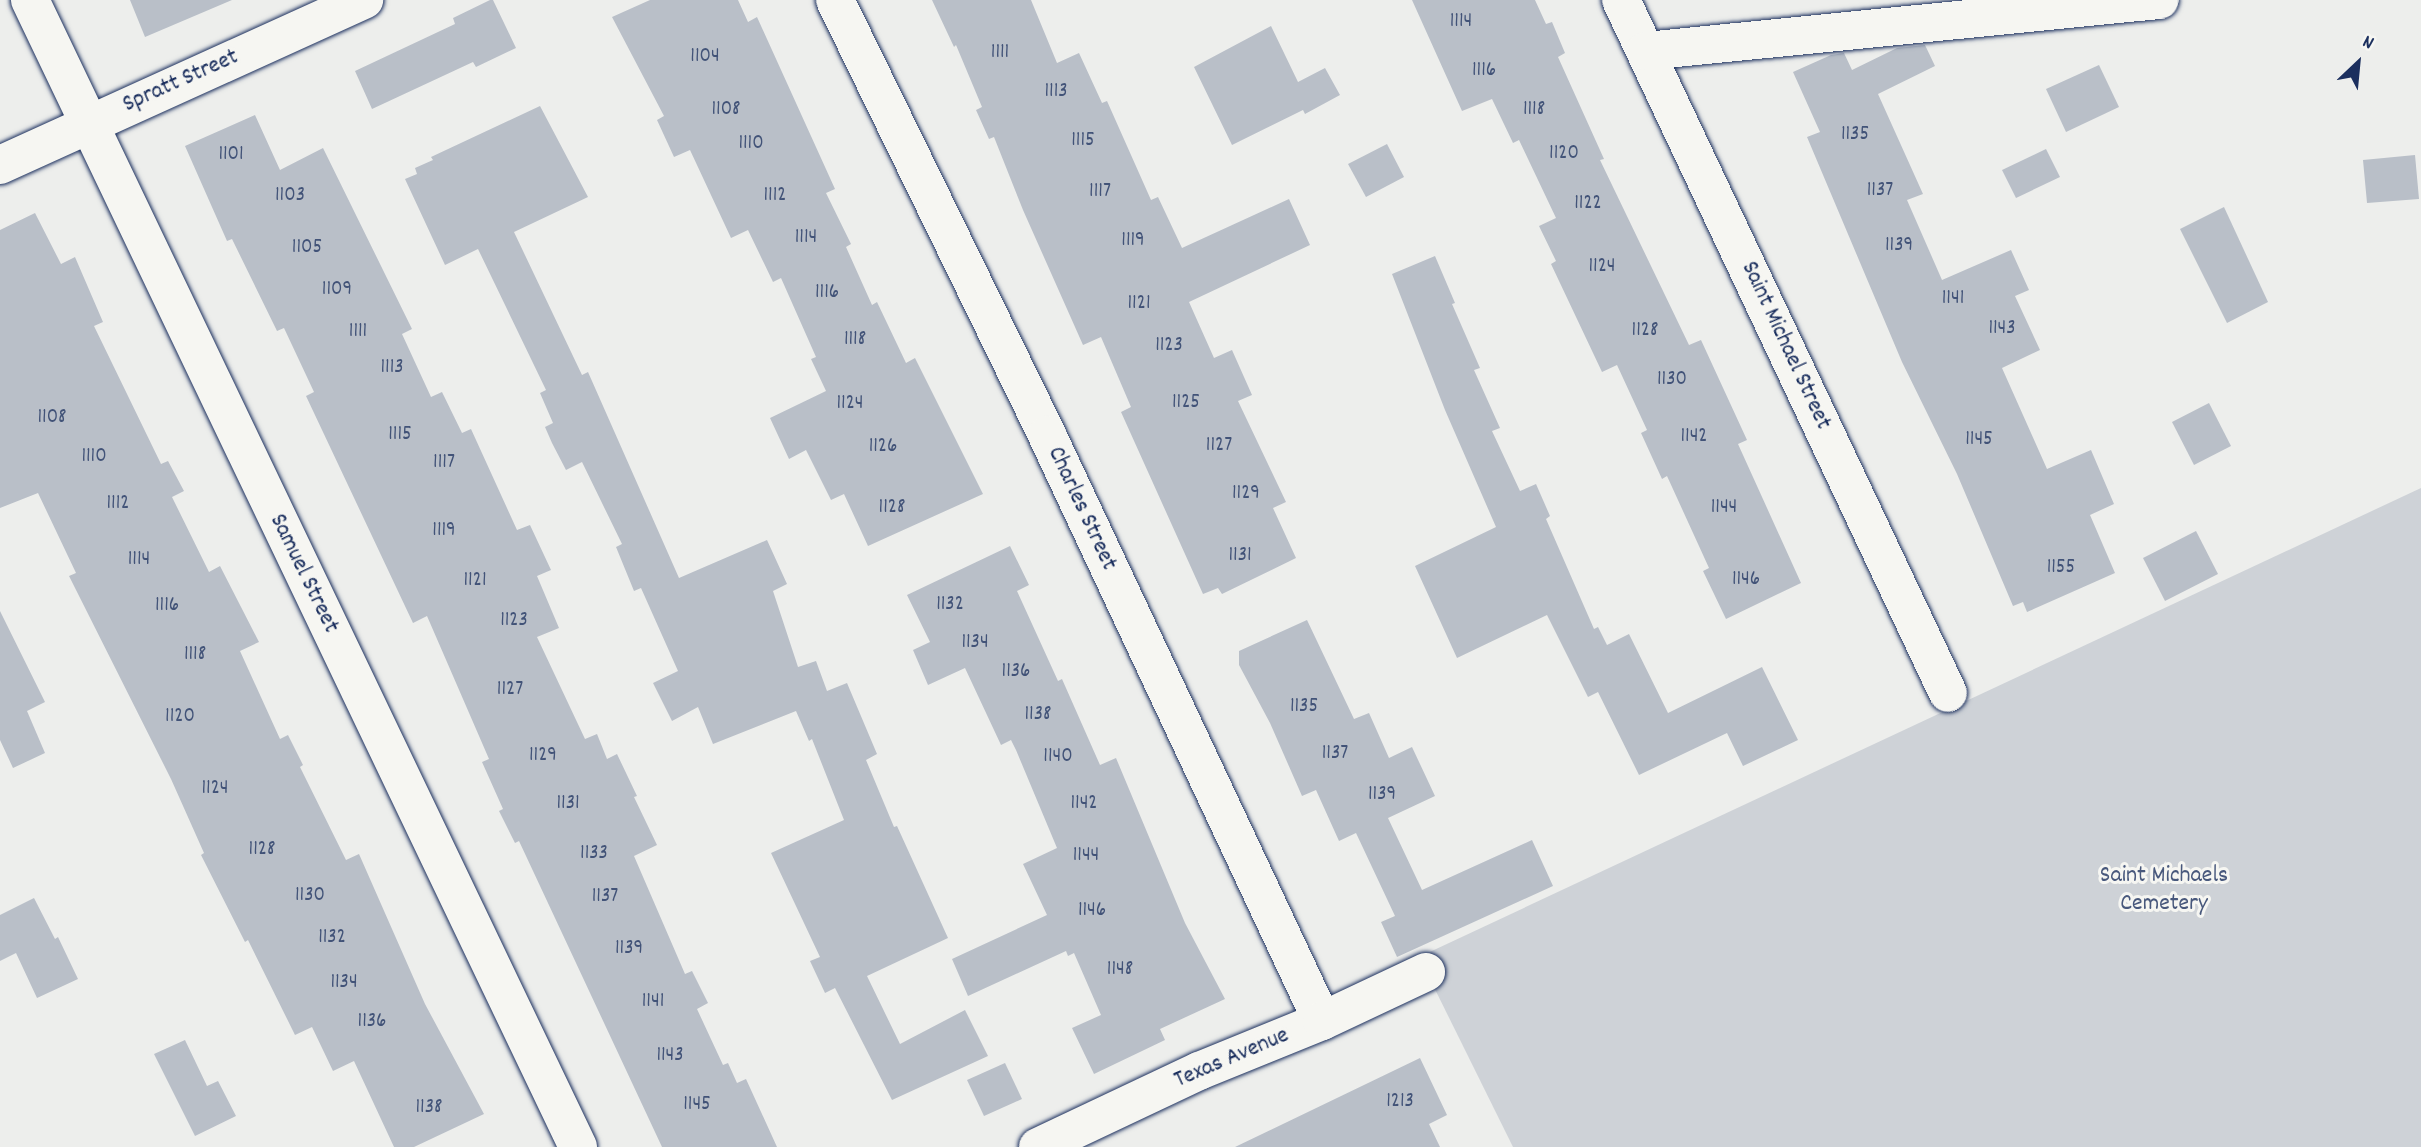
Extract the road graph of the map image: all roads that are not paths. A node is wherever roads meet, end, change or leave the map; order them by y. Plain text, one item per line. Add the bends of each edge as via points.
1 (30, 0) edge
2 (364, 0) edge
3 (835, 0) edge
4 (1621, 0) edge
5 (2159, 0) edge
6 (1646, 51) junction
7 (88, 123) junction
8 (0, 165) edge
9 (1948, 693) dead end
10 (1426, 972) dead end
11 (1322, 1021) junction
12 (578, 1147) edge
13 (1038, 1147) edge

1 - 7 street, Samuel Street
2 - 7 street, Spratt Street
3 - 11 street, Charles Street via 1047,435
4 - 6 street, Saint Michael Street
5 - 6 street
6 - 9 street, Saint Michael Street
7 - 8 street, Spratt Street
7 - 12 street, Samuel Street
10 - 11 street, Texas Avenue
11 - 13 street, Texas Avenue via 1199,1071

